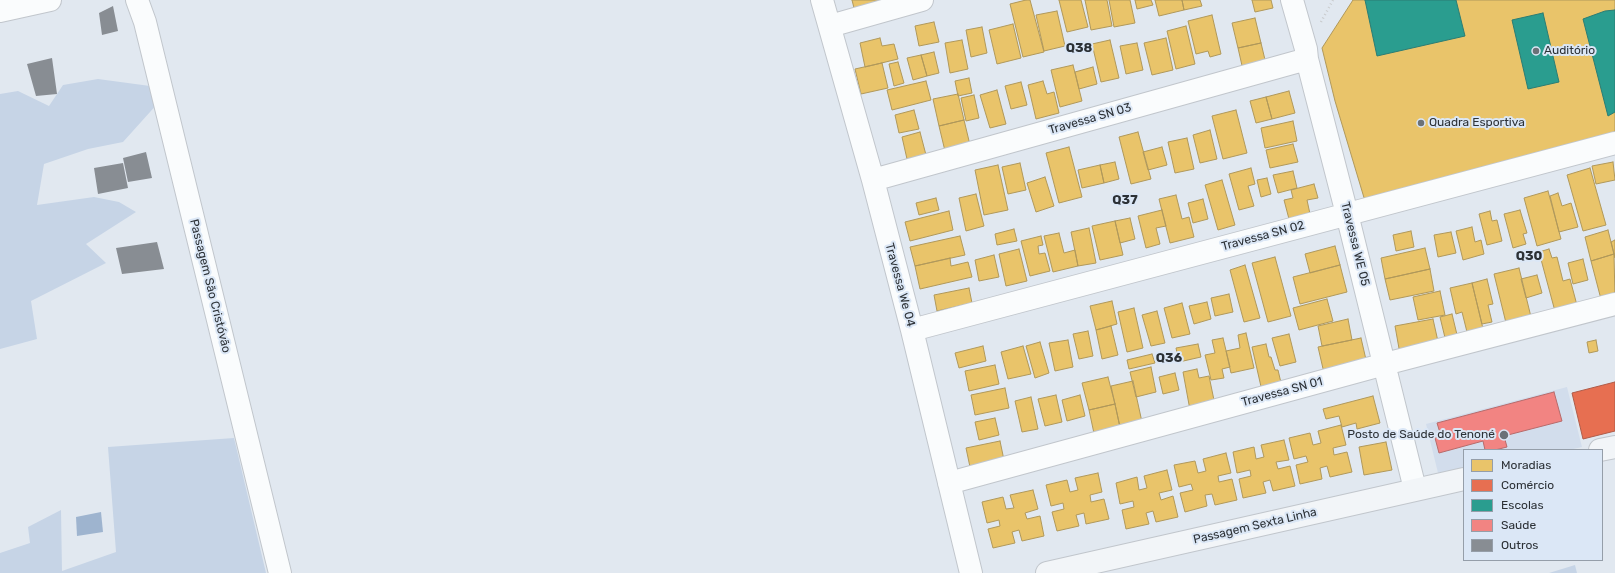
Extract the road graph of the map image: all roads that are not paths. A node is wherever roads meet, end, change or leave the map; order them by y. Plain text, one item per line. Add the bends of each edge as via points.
1 (50, 0) edge
2 (137, 0) edge
3 (822, 0) edge
4 (922, 0) edge
5 (1292, 0) edge
6 (0, 11) edge
7 (830, 26) junction
8 (1307, 59) junction
9 (1615, 143) edge
10 (872, 180) junction
11 (1347, 214) junction
12 (1615, 304) edge
13 (912, 330) junction
14 (1385, 364) junction
15 (1615, 447) edge
16 (1603, 449) edge
17 (1463, 479) edge
18 (949, 483) junction
19 (1415, 490) junction
20 (280, 573) edge
21 (971, 573) edge
22 (1047, 573) edge

1 - 6 street
2 - 20 street, Passagem São Cristóvão via 145,22
3 - 7 street, Travessa We 04
4 - 7 street
5 - 8 street, Travessa WE 05
7 - 10 street, Travessa We 04
8 - 10 street, Travessa SN 03
8 - 11 street, Travessa WE 05
9 - 11 street, Travessa SN 02
10 - 13 street, Travessa We 04
11 - 13 street, Travessa SN 02
11 - 14 street, Travessa WE 05
12 - 14 street, Travessa SN 01
13 - 18 street, Travessa We 04
14 - 18 street, Travessa SN 01
14 - 19 street, Travessa WE 05
15 - 16 street
17 - 19 street, Passagem Sexta Linha
18 - 21 street, Travessa We 04
19 - 22 street, Passagem Sexta Linha

